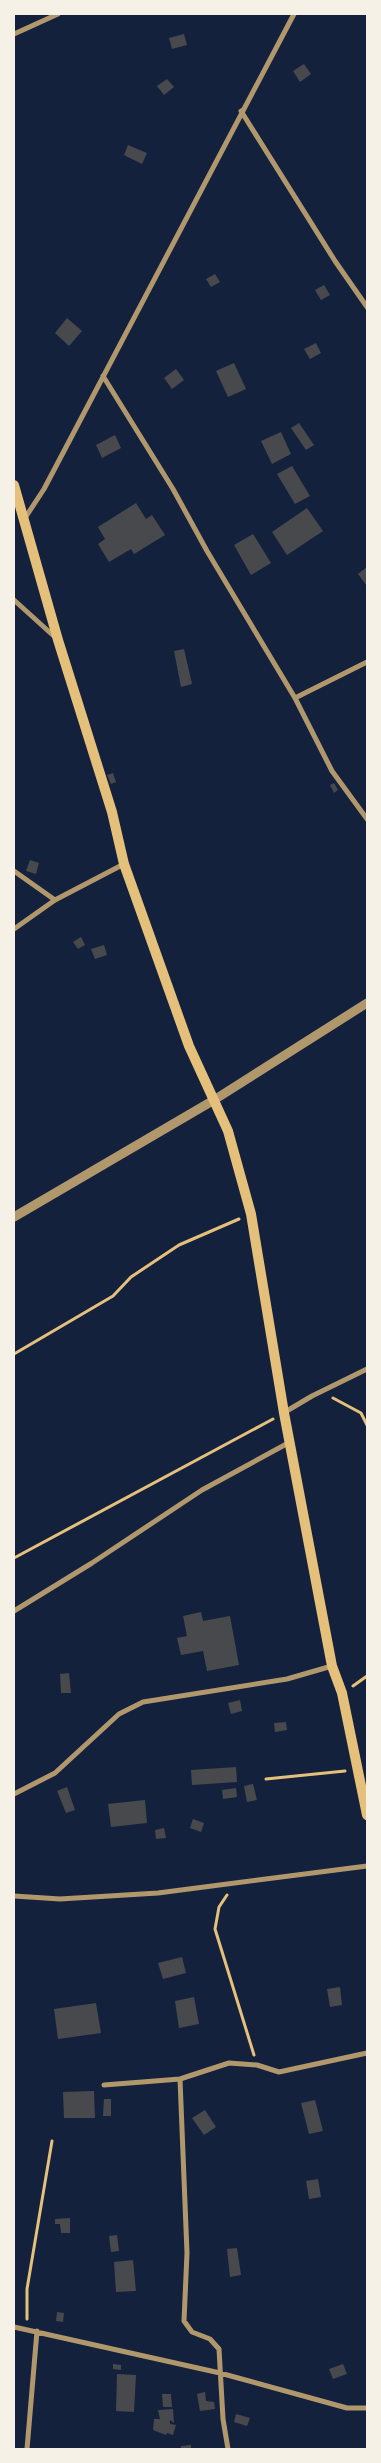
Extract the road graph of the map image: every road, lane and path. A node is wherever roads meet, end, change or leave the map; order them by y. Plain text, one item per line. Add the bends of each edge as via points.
1 (58, 14) edge
2 (294, 14) edge
3 (14, 34) edge
4 (241, 111) junction
5 (367, 307) edge
6 (103, 376) junction
7 (14, 485) edge
8 (25, 519) junction
9 (14, 600) edge
10 (58, 640) junction
11 (367, 662) edge
12 (295, 698) junction
13 (367, 819) edge
14 (124, 864) junction
15 (14, 871) edge
16 (55, 900) junction
17 (14, 930) edge
18 (367, 1003) edge
19 (214, 1100) junction
20 (251, 1214) junction
21 (14, 1217) edge
22 (14, 1354) edge
23 (367, 1368) edge
24 (312, 1396) junction
25 (284, 1413) junction
26 (367, 1425) edge
27 (290, 1442) junction
28 (14, 1558) edge
29 (14, 1611) edge
30 (332, 1666) junction
31 (358, 1769) junction
32 (266, 1780) dead end
33 (14, 1794) edge
34 (367, 1815) edge
35 (367, 1866) edge
36 (235, 1883) junction
37 (14, 1896) edge
38 (367, 2053) edge
39 (257, 2065) junction
40 (180, 2079) junction
41 (104, 2085) dead end
42 (52, 2142) dead end
43 (14, 2326) edge
44 (27, 2328) junction
45 (37, 2330) junction
46 (220, 2373) junction
47 (367, 2408) edge
48 (27, 2449) edge
49 (228, 2449) edge

1 - 3 street
2 - 4 street
4 - 5 street
4 - 6 street
6 - 8 street
6 - 12 street
7 - 8 main road
8 - 10 main road
9 - 10 street
10 - 14 main road via 112,812
11 - 12 street
12 - 13 street via 332,771
14 - 16 street
14 - 19 main road via 173,1006
15 - 16 street
16 - 17 street
18 - 19 street
19 - 20 main road via 228,1131
19 - 21 street
20 - 22 path via 180,1246 131,1277 113,1296
20 - 25 main road
23 - 24 street
24 - 25 street
24 - 26 path via 338,1399 361,1413
25 - 27 main road
25 - 28 path
27 - 29 street via 202,1490
27 - 30 main road
30 - 31 main road via 342,1693
30 - 33 street via 287,1679 143,1702 119,1714 55,1773
31 - 32 path
31 - 34 main road
35 - 36 street
36 - 37 street via 158,1893 60,1899
36 - 39 path via 218,1907 215,1929
38 - 39 street via 279,2072
39 - 40 street via 228,2063
40 - 41 street
40 - 46 street via 186,2253 184,2321 192,2332 215,2343 219,2349
42 - 44 path via 27,2289
43 - 44 street
44 - 45 street
45 - 46 street
45 - 48 street
46 - 47 street via 347,2408
46 - 49 street

